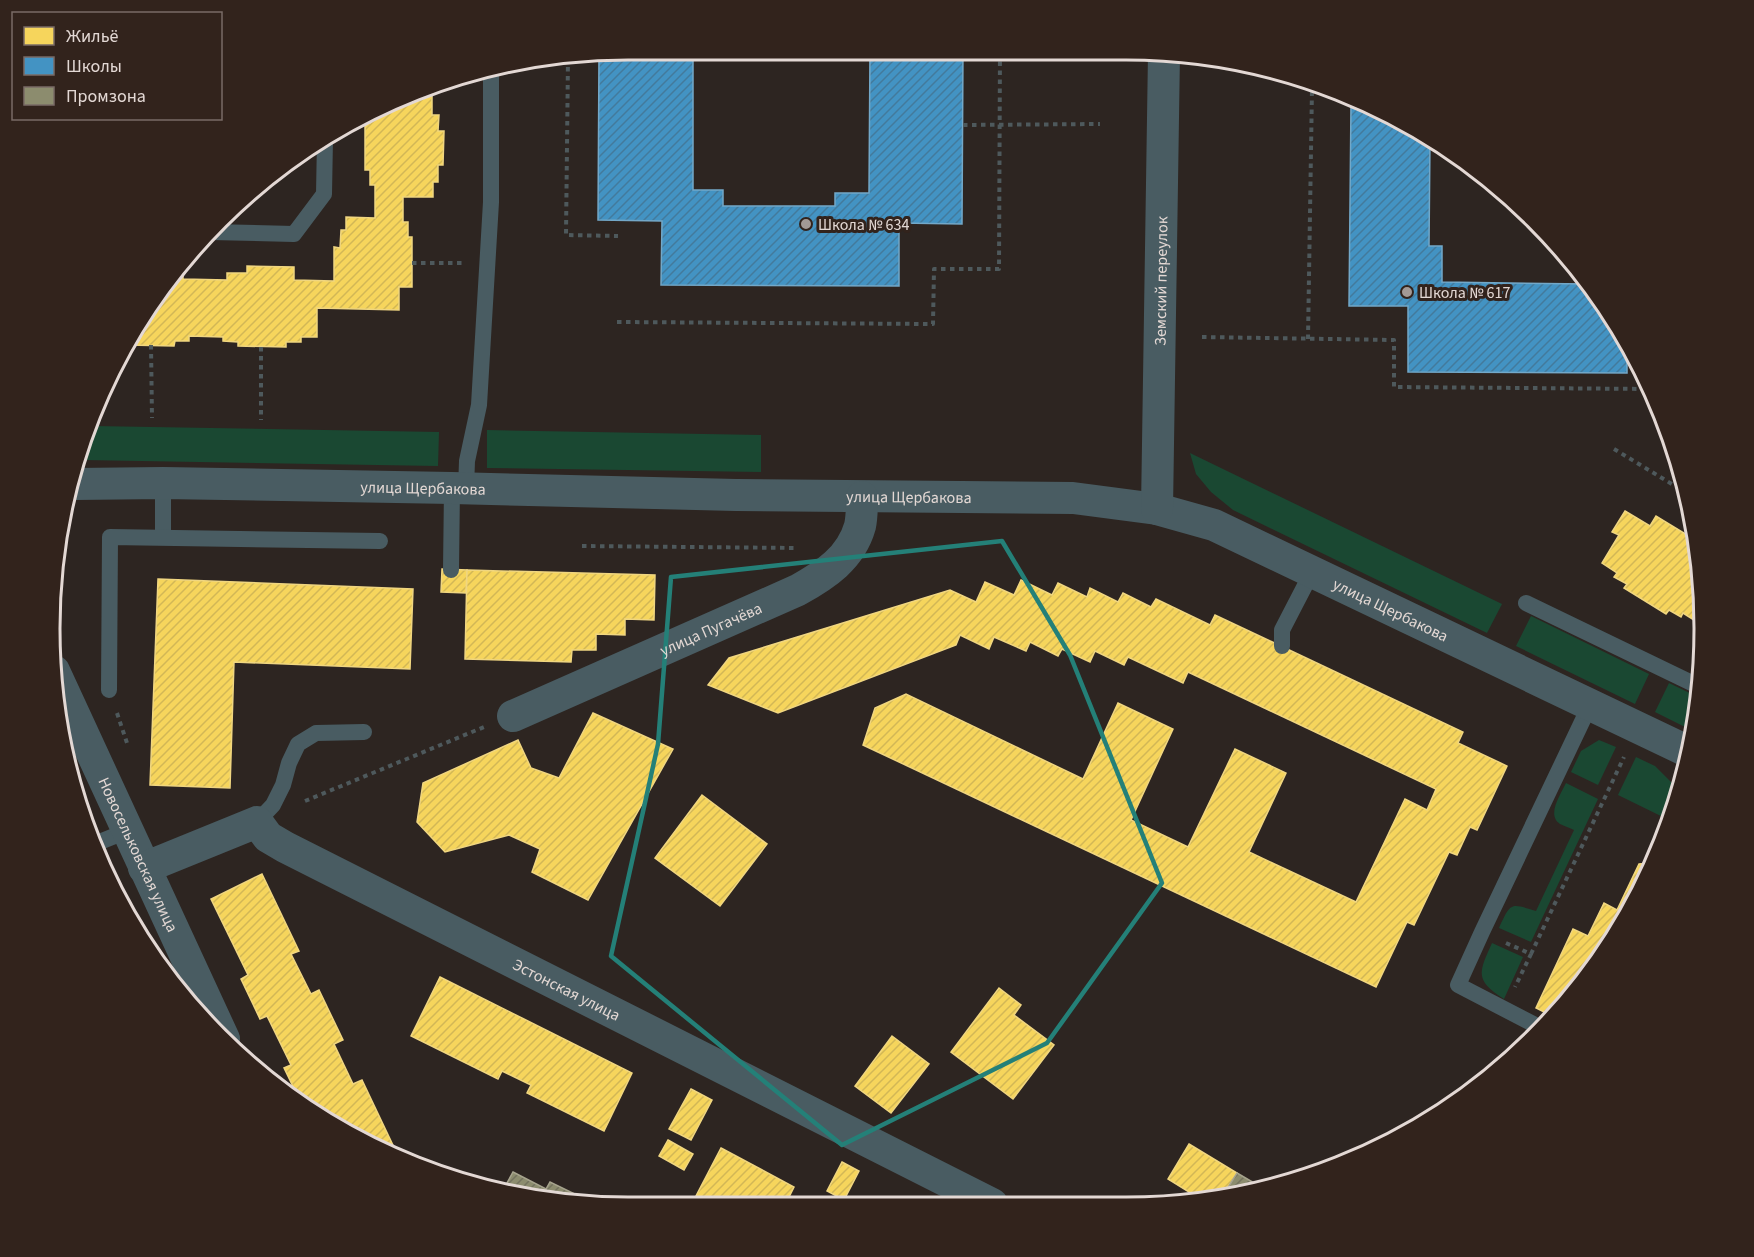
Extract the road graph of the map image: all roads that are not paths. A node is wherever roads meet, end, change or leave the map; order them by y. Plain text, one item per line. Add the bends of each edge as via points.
1 (1164, 61) edge
2 (491, 77) edge
3 (324, 149) edge
4 (222, 232) edge
5 (163, 483) junction
6 (78, 484) edge
7 (459, 488) junction
8 (862, 497) junction
9 (1157, 509) junction
10 (163, 537) junction
11 (380, 541) dead end
12 (451, 570) dead end
13 (1312, 572) junction
14 (1526, 603) dead end
15 (1282, 646) dead end
16 (1691, 683) edge
17 (109, 690) dead end
18 (64, 693) edge
19 (1590, 705) junction
20 (513, 716) road end
21 (364, 732) dead end
22 (1681, 748) edge
23 (257, 822) junction
24 (127, 831) junction
25 (101, 841) edge
26 (144, 868) junction
27 (213, 1015) edge
28 (1533, 1024) edge
29 (978, 1197) edge

1 - 9 street, Земский переулок
2 - 7 lane via 491,202 479,405
3 - 4 lane via 324,194 294,234
5 - 6 street, улица Щербакова
5 - 7 street, улица Щербакова
5 - 10 lane
7 - 8 street, улица Щербакова
7 - 12 lane
8 - 9 street, улица Щербакова via 1073,498
8 - 20 street, улица Пугачёва via 860,526 848,552 825,574 798,590
9 - 13 street, улица Щербакова via 1214,525
10 - 11 lane
10 - 17 lane via 111,537
13 - 15 lane via 1282,630
13 - 19 street, улица Щербакова
14 - 16 lane
18 - 24 street, Новосельковская улица
19 - 22 street, улица Щербакова
19 - 28 lane via 1458,986
21 - 23 lane via 316,733 298,744 273,805
23 - 26 street
23 - 29 street, Эстонская улица via 268,837 285,847
24 - 25 lane
24 - 26 street, Новосельковская улица
26 - 27 street, Новосельковская улица

